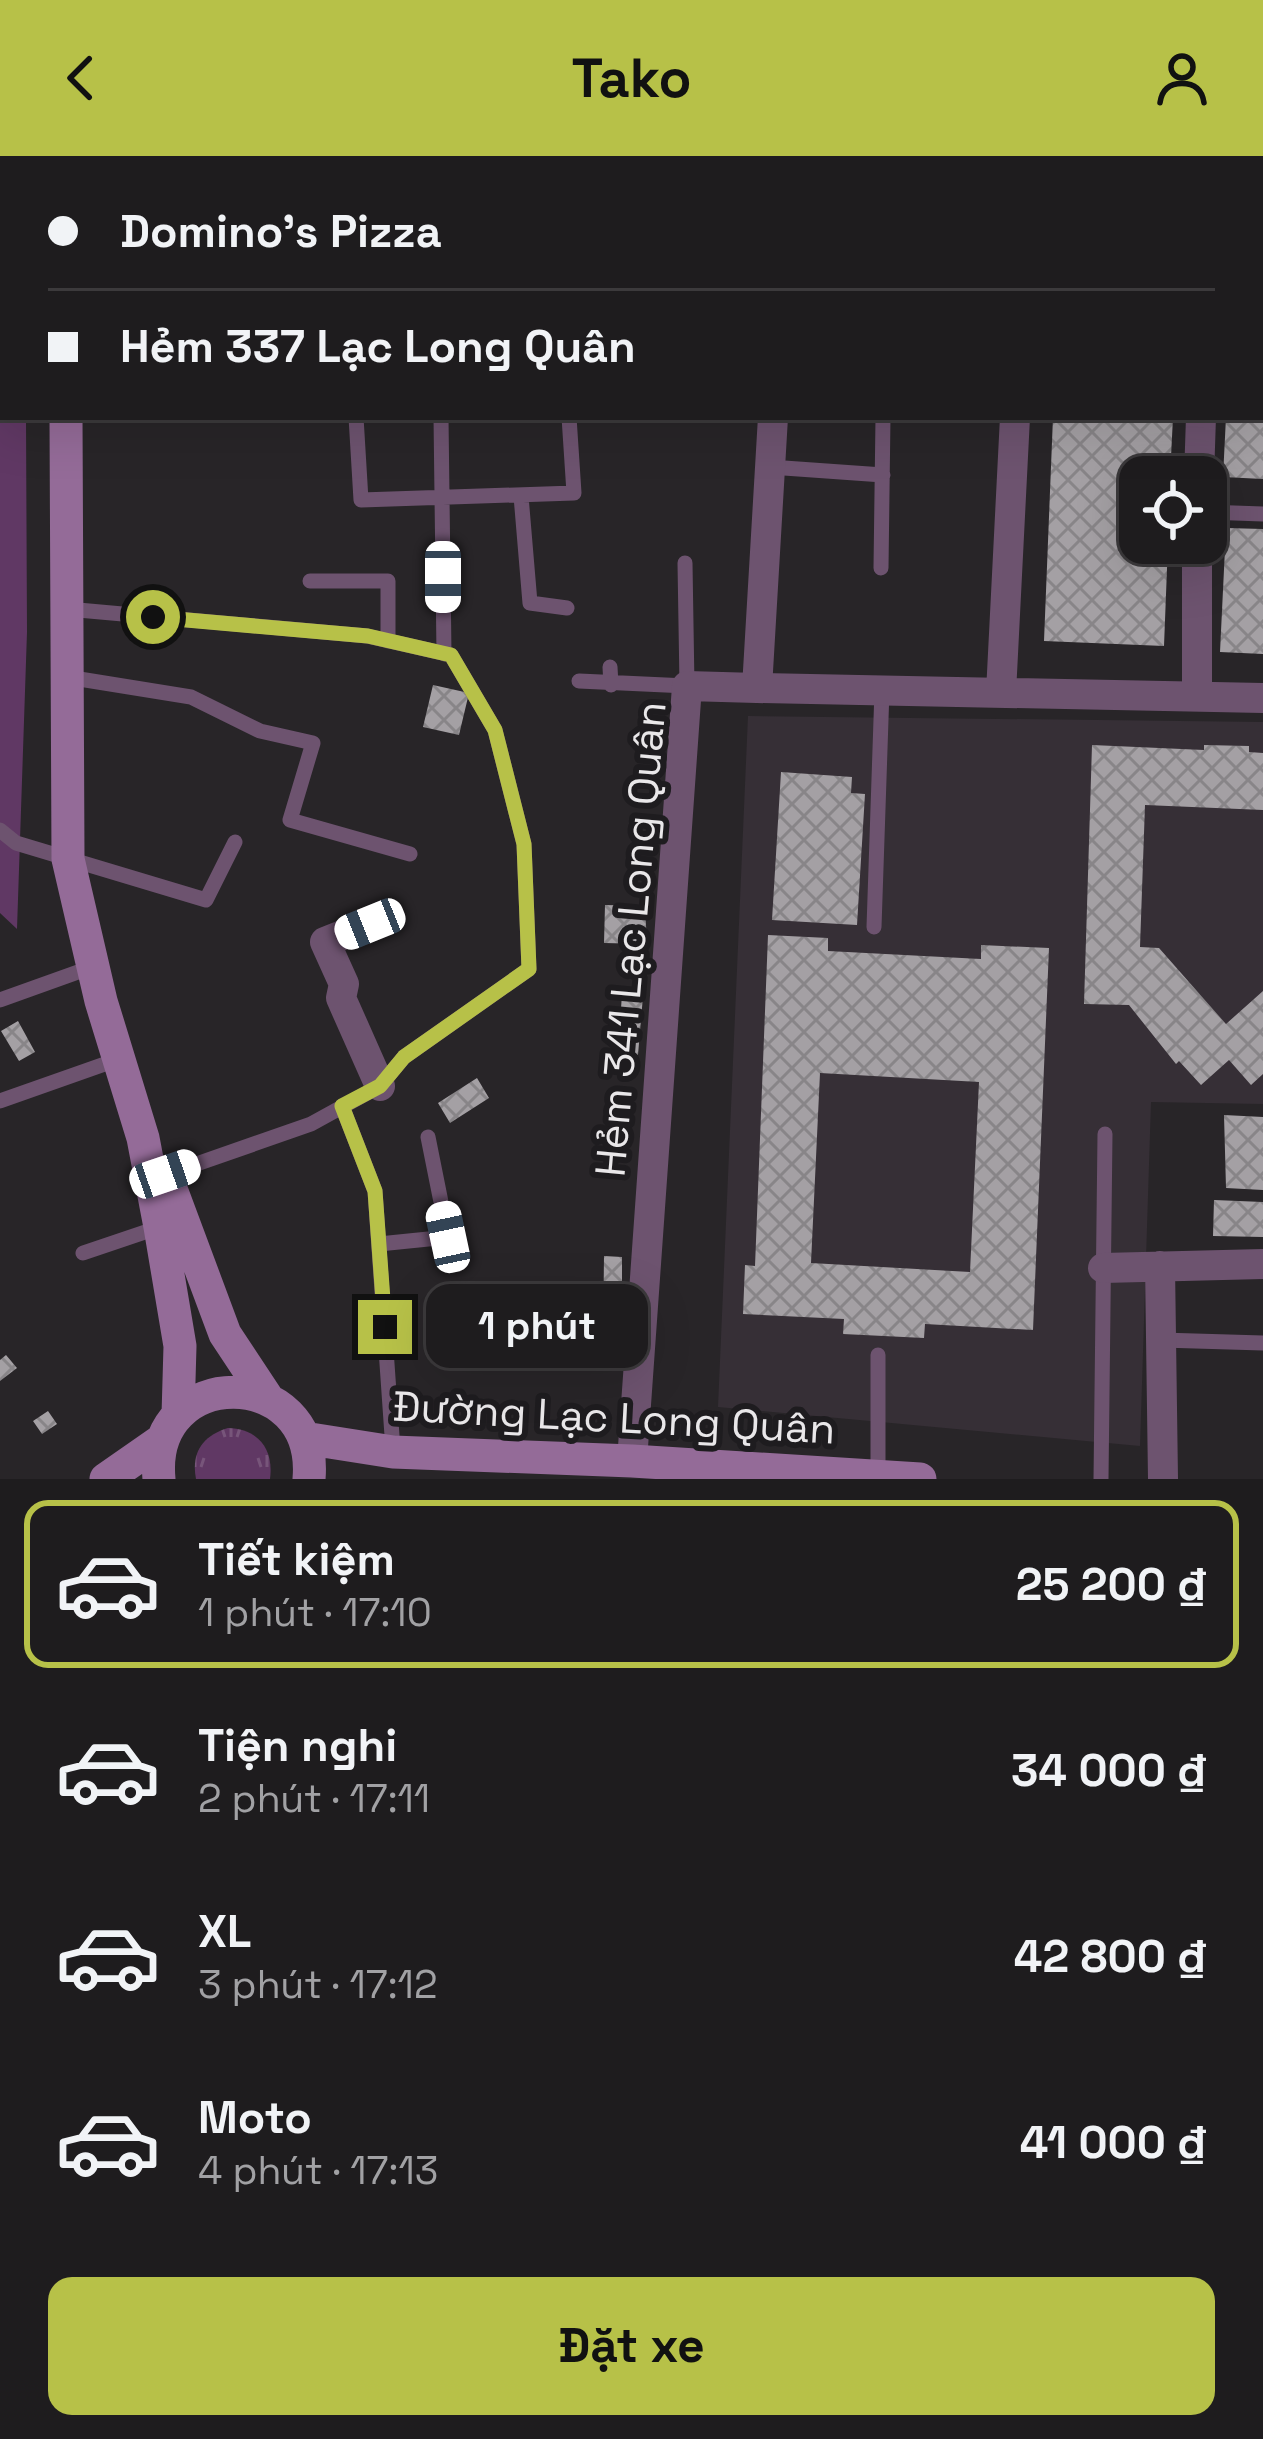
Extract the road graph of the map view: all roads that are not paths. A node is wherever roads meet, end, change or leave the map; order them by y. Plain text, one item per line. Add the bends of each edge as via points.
1 (66, 420) edge
2 (356, 420) edge
3 (441, 420) edge
4 (569, 420) edge
5 (773, 420) edge
6 (883, 420) edge
7 (1015, 420) edge
8 (1202, 420) edge
9 (1199, 456) edge
10 (770, 467) junction
11 (883, 475) junction
12 (521, 496) junction
13 (442, 500) junction
14 (1227, 513) edge
15 (1263, 514) edge
16 (685, 563) dead end
17 (1197, 564) edge
18 (881, 568) dead end
19 (310, 580) dead end
20 (567, 608) dead end
21 (67, 609) junction
22 (388, 641) junction
23 (444, 654) junction
24 (610, 667) dead end
25 (67, 677) junction
26 (579, 681) dead end
27 (611, 685) junction
28 (687, 686) junction
29 (757, 688) junction
30 (882, 690) junction
31 (1001, 693) junction
32 (1197, 696) junction
33 (1263, 698) edge
34 (0, 830) edge
35 (235, 842) dead end
36 (410, 854) dead end
37 (68, 859) junction
38 (370, 924) dead end
39 (874, 927) dead end
40 (92, 967) junction
41 (0, 1000) edge
42 (119, 1058) junction
43 (380, 1086) junction
44 (0, 1100) edge
45 (342, 1106) junction
46 (1105, 1134) dead end
47 (428, 1137) dead end
48 (142, 1138) junction
49 (165, 1174) junction
50 (160, 1227) junction
51 (379, 1244) junction
52 (83, 1253) dead end
53 (1263, 1264) edge
54 (1160, 1266) junction
55 (1103, 1268) junction
56 (1161, 1340) junction
57 (1263, 1343) edge
58 (878, 1355) dead end
59 (268, 1399) junction
60 (170, 1428) junction
61 (304, 1438) junction
62 (393, 1452) junction
63 (632, 1461) junction
64 (878, 1476) junction
65 (106, 1479) edge
66 (159, 1479) edge
67 (309, 1479) edge
68 (920, 1479) edge
69 (1101, 1479) edge
70 (1163, 1479) edge

1 - 21 main road
2 - 13 lane via 361,500
3 - 13 lane
4 - 12 lane via 574,493
5 - 10 street
6 - 11 lane
7 - 31 street
8 - 9 street
10 - 11 lane
10 - 29 street
11 - 18 lane
12 - 13 lane
12 - 20 lane via 530,603
13 - 23 lane
14 - 15 lane
16 - 28 lane
17 - 32 street
19 - 22 lane via 388,581
21 - 22 lane
21 - 25 main road
22 - 23 lane
23 - 43 lane via 495,730 524,844 529,969 404,1057
24 - 27 lane
25 - 36 lane via 190,697 260,731 313,743 290,820
25 - 37 main road
26 - 27 lane
27 - 28 lane
28 - 29 street, Hẻm 341 Lạc Long Quân
28 - 63 street, Hẻm 341 Lạc Long Quân
29 - 30 street, Hẻm 341 Lạc Long Quân
30 - 31 street, Hẻm 341 Lạc Long Quân
30 - 39 lane
31 - 32 street, Hẻm 341 Lạc Long Quân
32 - 33 street, Hẻm 341 Lạc Long Quân
34 - 37 lane
35 - 37 lane via 206,900
37 - 40 main road
38 - 43 street via 325,942
40 - 41 lane
40 - 42 main road
42 - 44 lane
42 - 48 main road
43 - 45 lane
45 - 49 lane
45 - 51 lane via 375,1191
46 - 55 lane
47 - 51 lane via 448,1237
48 - 49 main road
48 - 50 main road
49 - 59 main road via 225,1334
50 - 52 lane
50 - 60 main road via 180,1346
51 - 62 lane
53 - 54 street
54 - 55 street
54 - 56 street
55 - 69 lane
56 - 57 lane
56 - 70 street
58 - 64 lane
59 - 60 main road via 207,1395
59 - 61 main road
60 - 65 main road
60 - 66 main road
61 - 62 main road, Đường Lạc Long Quân
61 - 67 main road
62 - 63 main road, Đường Lạc Long Quân
63 - 64 main road, Đường Lạc Long Quân
64 - 68 main road, Đường Lạc Long Quân

